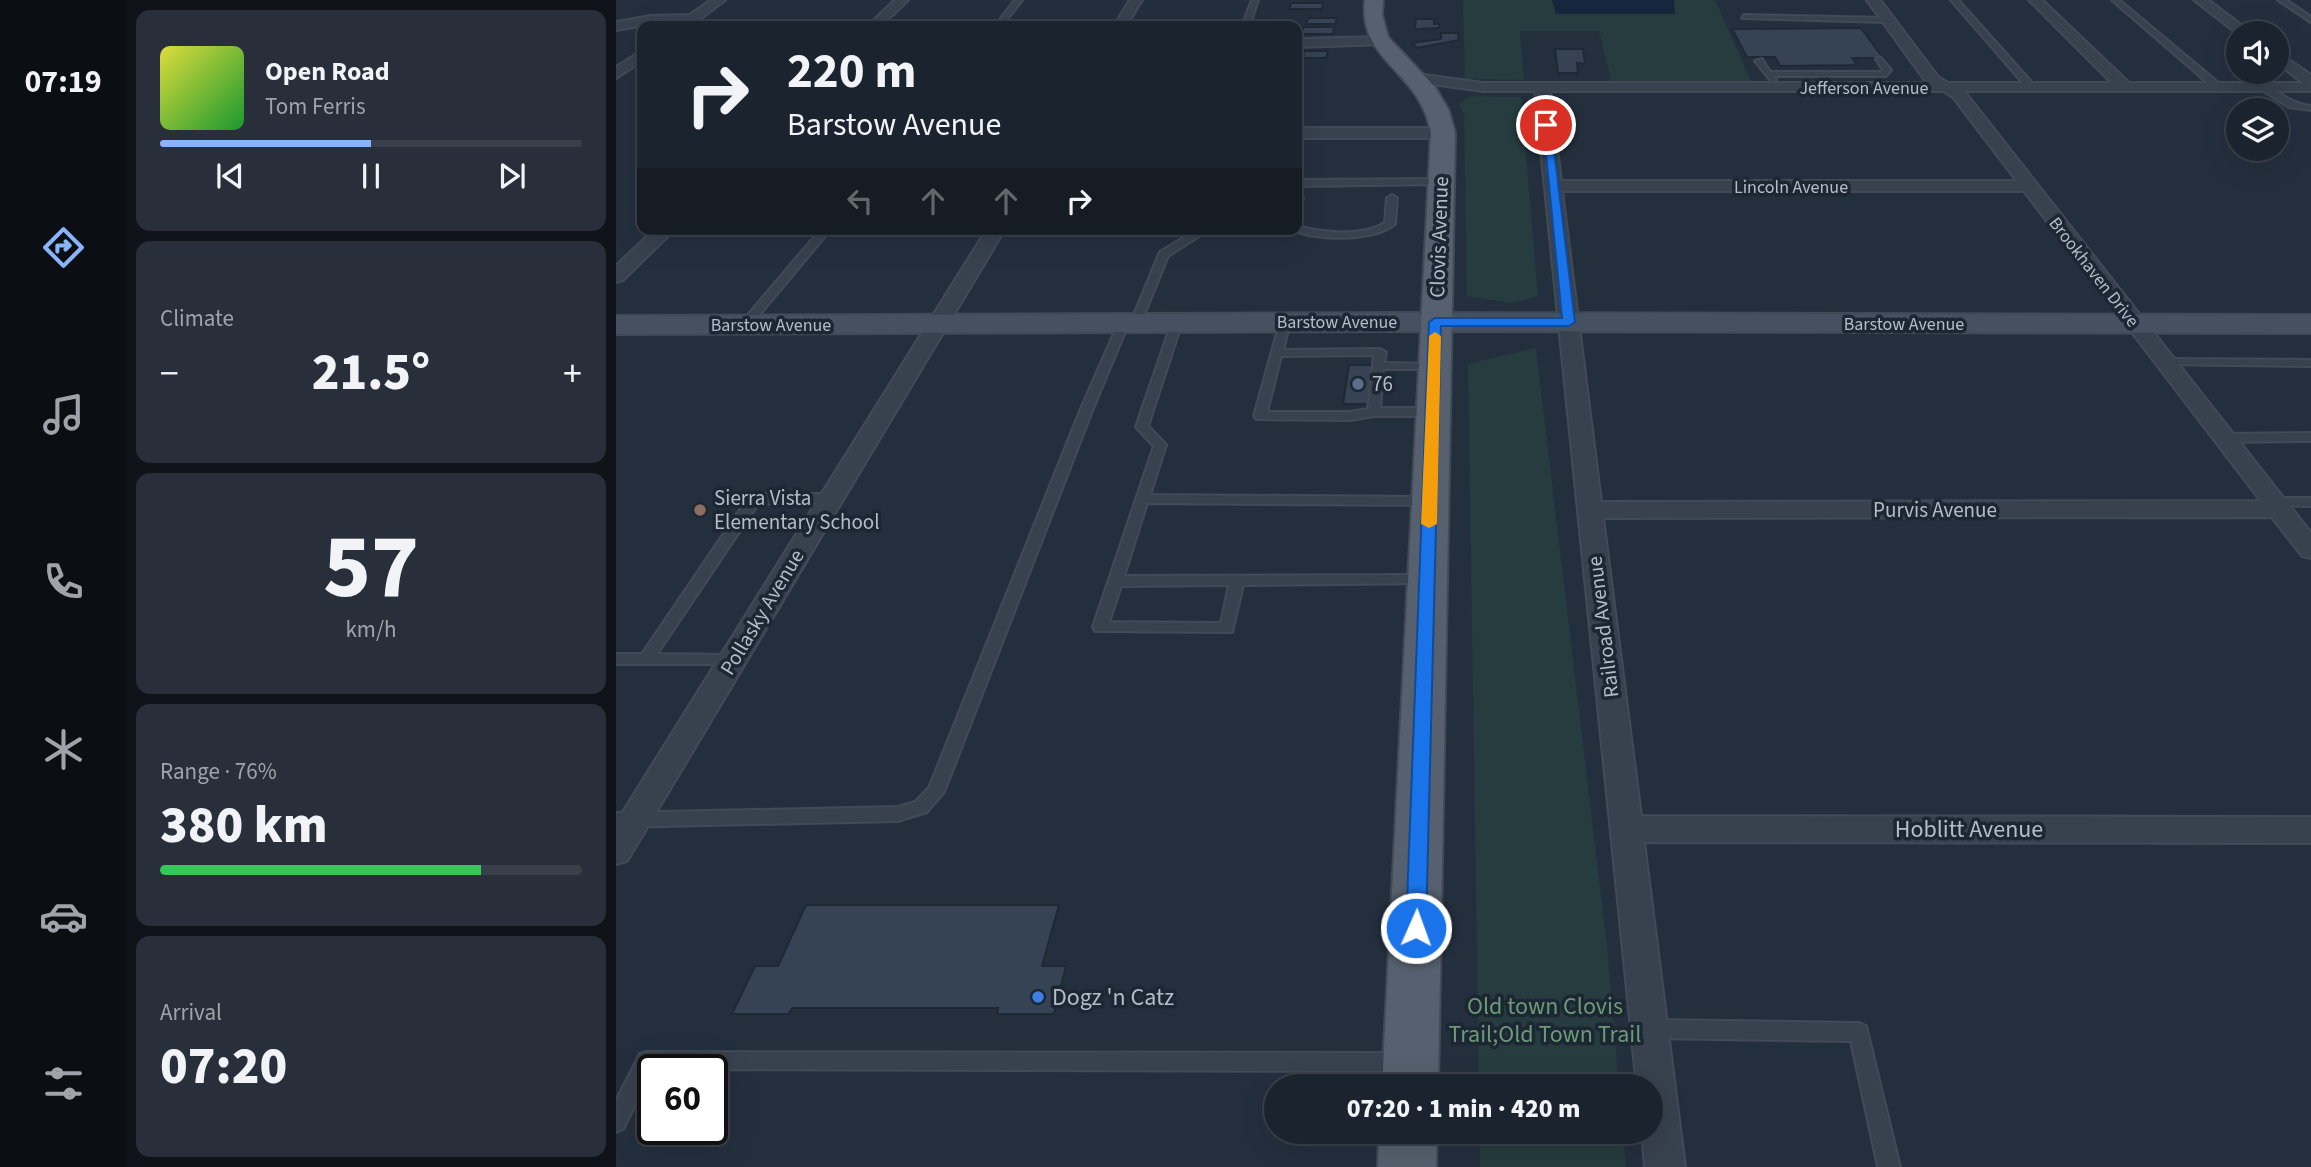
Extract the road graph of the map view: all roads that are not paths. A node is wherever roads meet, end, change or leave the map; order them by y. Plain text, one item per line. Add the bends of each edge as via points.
1 (719, 0) edge
2 (902, 0) edge
3 (1019, 0) edge
4 (1136, 0) edge
5 (1255, 0) edge
6 (1374, 0) edge
7 (1873, 0) edge
8 (1954, 0) edge
9 (2035, 0) edge
10 (2115, 0) edge
11 (2200, 0) edge
12 (2281, 0) edge
13 (1744, 17) dead end
14 (1888, 20) junction
15 (2311, 20) edge
16 (648, 21) edge
17 (679, 21) edge
18 (689, 21) edge
19 (879, 21) edge
20 (1002, 21) edge
21 (1123, 21) edge
22 (1247, 21) edge
23 (2229, 21) edge
24 (637, 23) edge
25 (616, 26) edge
26 (1380, 41) junction
27 (1302, 43) edge
28 (637, 59) edge
29 (1880, 59) dead end
30 (1759, 61) dead end
31 (2289, 66) edge
32 (616, 74) edge
33 (1873, 74) junction
34 (1417, 78) junction
35 (1772, 81) junction
36 (2311, 82) edge
37 (1542, 87) junction
38 (2311, 87) edge
39 (1483, 88) junction
40 (1882, 88) junction
41 (1945, 88) junction
42 (2032, 88) junction
43 (2124, 88) junction
44 (2219, 88) junction
45 (2265, 88) junction
46 (1437, 107) junction
47 (2311, 108) edge
48 (1302, 132) edge
49 (1443, 133) junction
50 (1302, 183) edge
51 (1441, 183) junction
52 (2028, 186) junction
53 (1553, 187) junction
54 (1392, 198) dead end
55 (1302, 231) edge
56 (660, 235) edge
57 (822, 235) edge
58 (992, 235) edge
59 (1195, 235) edge
60 (616, 276) edge
61 (1130, 322) junction
62 (1177, 322) junction
63 (1286, 322) junction
64 (1435, 322) junction
65 (1569, 322) junction
66 (746, 324) junction
67 (937, 324) junction
68 (2135, 324) junction
69 (2311, 324) edge
70 (616, 325) edge
71 (1277, 353) junction
72 (2164, 362) junction
73 (2311, 363) edge
74 (1378, 366) junction
75 (1434, 366) junction
76 (1374, 412) junction
77 (1433, 412) junction
78 (2311, 437) edge
79 (2223, 438) junction
80 (831, 498) junction
81 (1142, 499) junction
82 (1430, 501) junction
83 (2311, 502) edge
84 (2276, 506) junction
85 (1590, 510) junction
86 (2311, 550) edge
87 (1237, 580) junction
88 (1427, 580) junction
89 (1115, 581) junction
90 (616, 659) edge
91 (646, 659) junction
92 (732, 660) junction
93 (625, 820) edge
94 (1626, 829) junction
95 (2311, 830) edge
96 (616, 851) edge
97 (1650, 1029) junction
98 (1411, 1074) edge
99 (616, 1122) edge
100 (1408, 1144) edge
101 (1407, 1167) edge
102 (1665, 1167) edge
103 (1889, 1167) edge

1 - 18 street
2 - 19 street
3 - 20 lane
4 - 21 street
5 - 22 lane
6 - 26 main road via 1373,29
7 - 14 street, Brookhaven Drive
8 - 42 lane
9 - 43 street
10 - 44 lane
11 - 23 street
12 - 15 lane
13 - 14 lane
14 - 41 street, Brookhaven Drive via 1933,80
16 - 17 street
24 - 25 street
26 - 27 street
26 - 34 main road, Clovis Avenue
28 - 32 street
29 - 33 lane via 1886,72
30 - 35 lane
31 - 36 street
33 - 35 lane
33 - 40 lane
34 - 39 street, Jefferson Avenue
34 - 46 main road, Clovis Avenue
35 - 37 street, Jefferson Avenue
35 - 40 street, Jefferson Avenue
37 - 39 street, Jefferson Avenue
37 - 53 street, Railroad Avenue
38 - 45 street, Jefferson Avenue
39 - 46 street
40 - 41 street, Jefferson Avenue
41 - 42 street, Jefferson Avenue
41 - 52 street, Brookhaven Drive via 1958,94
42 - 43 street, Jefferson Avenue
43 - 44 street, Jefferson Avenue
44 - 45 street, Jefferson Avenue
45 - 47 lane via 2285,104
46 - 49 main road, Clovis Avenue
48 - 49 street
49 - 51 main road, Clovis Avenue
50 - 51 lane
51 - 64 main road, Clovis Avenue
52 - 53 street, Lincoln Avenue
52 - 68 street, Brookhaven Drive
53 - 65 street, Railroad Avenue
54 - 55 lane via 1390,224 1375,233
56 - 60 street
57 - 66 lane
58 - 67 street, Pollasky Avenue
59 - 61 lane via 1164,254
61 - 62 main road, Barstow Avenue
61 - 67 main road, Barstow Avenue
61 - 93 lane via 1086,411 936,792 921,807 898,814
62 - 63 main road, Barstow Avenue
62 - 81 lane via 1142,427 1160,445
63 - 64 main road, Barstow Avenue
63 - 71 lane
64 - 65 main road, Barstow Avenue
64 - 75 main road, Clovis Avenue
65 - 68 main road, Barstow Avenue
65 - 85 street, Railroad Avenue
66 - 67 main road, Barstow Avenue
66 - 70 main road, Barstow Avenue
67 - 80 street, Pollasky Avenue
68 - 69 main road, Barstow Avenue
68 - 72 street, Brookhaven Drive
71 - 74 lane via 1380,352
71 - 76 lane via 1260,416
72 - 73 lane
72 - 79 street, Brookhaven Drive
74 - 75 lane
74 - 76 lane
75 - 77 main road, Clovis Avenue
76 - 77 lane
77 - 82 main road, Clovis Avenue
78 - 79 lane
79 - 84 street, Brookhaven Drive
80 - 91 lane via 753,501
80 - 92 street, Pollasky Avenue
81 - 82 lane
81 - 89 lane
82 - 88 main road, Clovis Avenue
83 - 84 lane
84 - 85 street, Purvis Avenue
84 - 86 street, Brookhaven Drive
85 - 94 street, Railroad Avenue
87 - 88 lane
87 - 89 lane
87 - 89 lane via 1227,628 1100,627
88 - 98 main road, Clovis Avenue
90 - 91 lane
91 - 92 lane
92 - 93 street, Pollasky Avenue
93 - 96 street, Pollasky Avenue
94 - 95 street, Hoblitt Avenue
94 - 97 street, Railroad Avenue
97 - 102 street, Railroad Avenue
97 - 103 lane via 1858,1032
98 - 99 lane via 647,1061
100 - 101 main road

